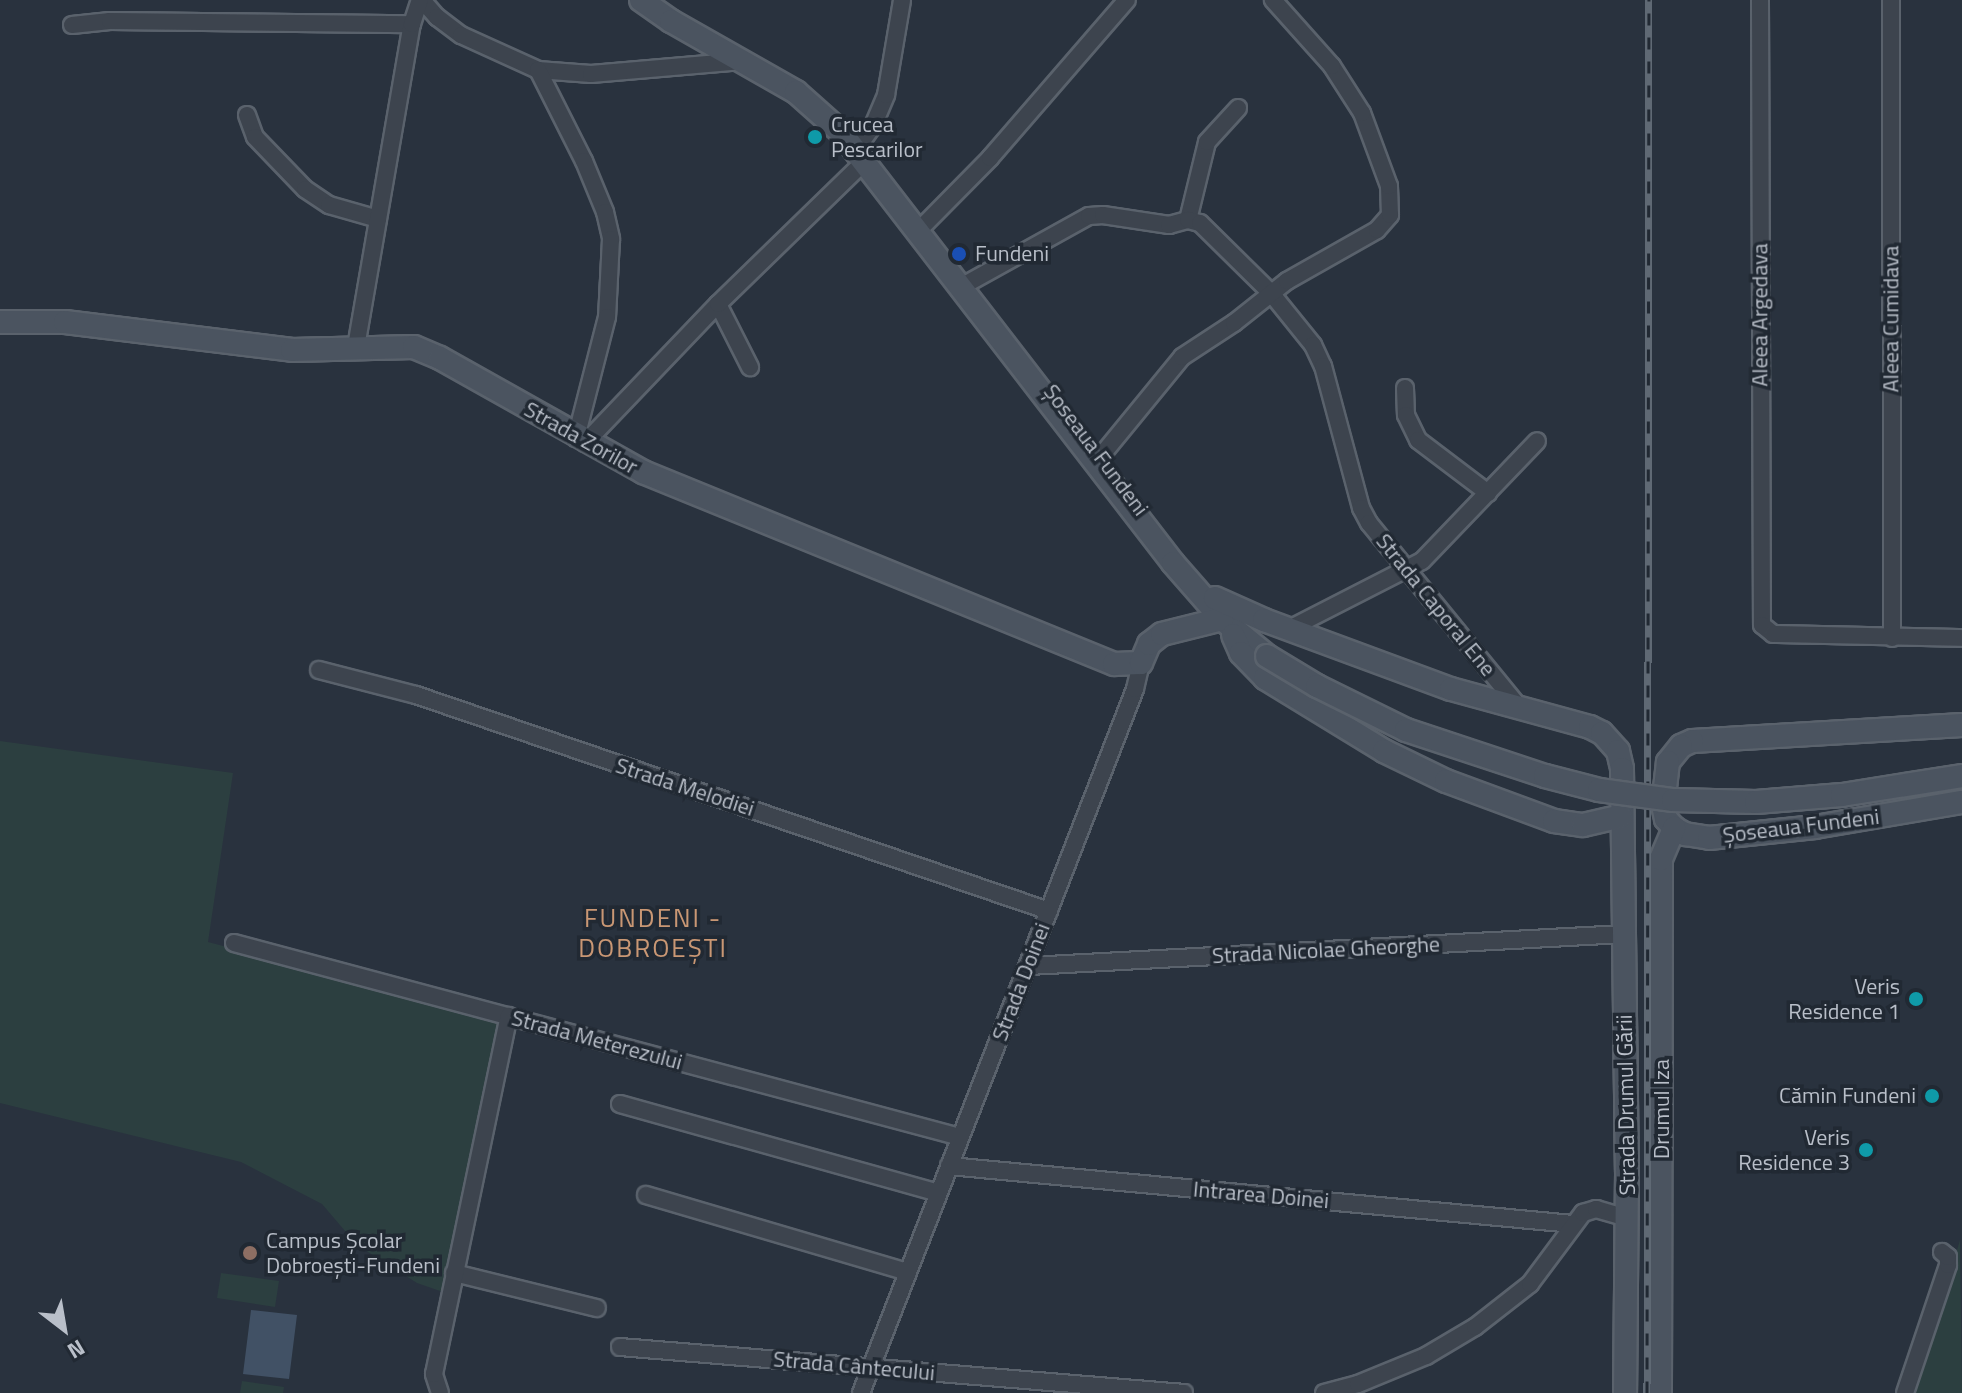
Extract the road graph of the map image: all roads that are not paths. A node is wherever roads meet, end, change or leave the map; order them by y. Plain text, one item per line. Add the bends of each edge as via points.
1 (421, 0) edge
2 (641, 0) edge
3 (655, 0) edge
4 (902, 0) edge
5 (1127, 0) edge
6 (1273, 0) edge
7 (1760, 0) edge
8 (1891, 0) edge
9 (412, 24) junction
10 (72, 25) dead end
11 (743, 61) junction
12 (538, 70) junction
13 (1238, 108) dead end
14 (247, 115) dead end
15 (864, 151) junction
16 (378, 219) junction
17 (1188, 220) junction
18 (925, 224) junction
19 (968, 283) junction
20 (1271, 293) junction
21 (718, 304) junction
22 (0, 322) edge
23 (356, 347) junction
24 (750, 367) dead end
25 (1405, 388) dead end
26 (581, 440) junction
27 (1537, 441) dead end
28 (1101, 456) junction
29 (1488, 493) junction
30 (1406, 572) junction
31 (1222, 614) junction
32 (1892, 638) junction
33 (1962, 638) edge
34 (1277, 643) junction
35 (1141, 663) junction
36 (319, 670) dead end
37 (1520, 708) junction
38 (1962, 725) edge
39 (1962, 762) edge
40 (1962, 776) edge
41 (1962, 802) edge
42 (1621, 816) junction
43 (1674, 828) junction
44 (1049, 911) junction
45 (1623, 934) junction
46 (234, 943) dead end
47 (1029, 966) junction
48 (509, 1016) junction
49 (620, 1104) dead end
50 (960, 1137) junction
51 (949, 1166) junction
52 (938, 1193) junction
53 (646, 1195) dead end
54 (1627, 1218) junction
55 (1573, 1224) junction
56 (1942, 1252) dead end
57 (908, 1272) junction
58 (454, 1273) junction
59 (597, 1308) dead end
60 (620, 1347) dead end
61 (871, 1367) junction
62 (440, 1393) edge
63 (861, 1393) edge
64 (1184, 1393) edge
65 (1324, 1393) edge
66 (1625, 1393) edge
67 (1660, 1393) edge
68 (1905, 1393) edge

1 - 9 street
1 - 12 street via 461,35
2 - 11 street, Șoseaua Fundeni
3 - 15 street, Șoseaua Fundeni via 804,87
4 - 15 street via 886,95
5 - 18 street via 990,158
6 - 20 street via 1349,90 1389,186 1392,207 1377,230
7 - 32 street, Aleea Argedava via 1760,619 1773,634
8 - 32 street, Aleea Cumidava
9 - 10 street
9 - 16 street
11 - 12 street via 591,74
11 - 15 street, Șoseaua Fundeni via 811,102
12 - 26 street via 584,161 611,239 607,317
13 - 17 street via 1207,142
14 - 16 street via 255,137 305,189 329,205
15 - 18 street, Șoseaua Fundeni
15 - 21 street
15 - 31 street, Șoseaua Fundeni via 1152,536
16 - 23 street
17 - 19 street via 1169,225 1089,216
17 - 20 street, Strada Caporal Ene via 1209,230
18 - 19 street, Șoseaua Fundeni
19 - 28 street, Șoseaua Fundeni
20 - 28 street via 1171,367
20 - 30 street, Strada Caporal Ene via 1319,355 1361,508
21 - 24 street
21 - 26 street
22 - 23 street, Strada Zorilor via 65,322 292,350
23 - 26 street, Strada Zorilor via 401,346 427,352
25 - 29 street via 1406,415 1418,440
26 - 35 street, Strada Zorilor via 662,481 1114,664
27 - 29 street
28 - 31 street, Șoseaua Fundeni
29 - 30 street via 1443,542
30 - 34 street
30 - 37 street, Strada Caporal Ene
31 - 34 street, Șoseaua Fundeni
31 - 34 street, Șoseaua Fundeni
31 - 35 street, Strada Doinei via 1162,634 1149,644
31 - 42 street, Șoseaua Fundeni via 1241,653 1265,678 1434,775 1554,821 1583,825
32 - 33 street
34 - 37 street, Șoseaua Fundeni
34 - 39 street, Șoseaua Fundeni via 1408,715 1547,761 1613,776 1676,785 1758,787
34 - 40 street, Șoseaua Fundeni, bridge via 1350,703 1427,738 1599,790 1673,800 1756,802
35 - 44 street, Strada Doinei
36 - 44 street, Strada Melodiei via 416,695
37 - 42 street, Șoseaua Fundeni via 1590,727 1612,742 1622,769
38 - 43 street via 1692,741 1673,754 1664,773 1664,813
41 - 43 street, Șoseaua Fundeni via 1723,837 1698,838
42 - 45 street, Strada Drumul Gării
43 - 67 street, Drumul Iza via 1661,859
44 - 47 street, Strada Doinei
45 - 47 street, Strada Nicolae Gheorghe
45 - 54 street, Strada Drumul Gării
46 - 48 street, Strada Meterezului
47 - 50 street, Strada Doinei
48 - 50 street, Strada Meterezului
48 - 58 street
49 - 52 street
50 - 51 street, Strada Doinei
51 - 52 street, Strada Doinei
51 - 55 street, Intrarea Doinei
52 - 57 street, Strada Doinei
53 - 57 street
54 - 55 street via 1596,1209
54 - 66 street, Strada Drumul Gării
55 - 65 street via 1530,1284 1475,1327 1426,1356
56 - 68 street via 1948,1265
57 - 61 street, Strada Doinei
58 - 59 street
58 - 62 street via 434,1374
60 - 61 street, Strada Cântecului
61 - 63 street, Strada Doinei
61 - 64 street, Strada Cântecului

